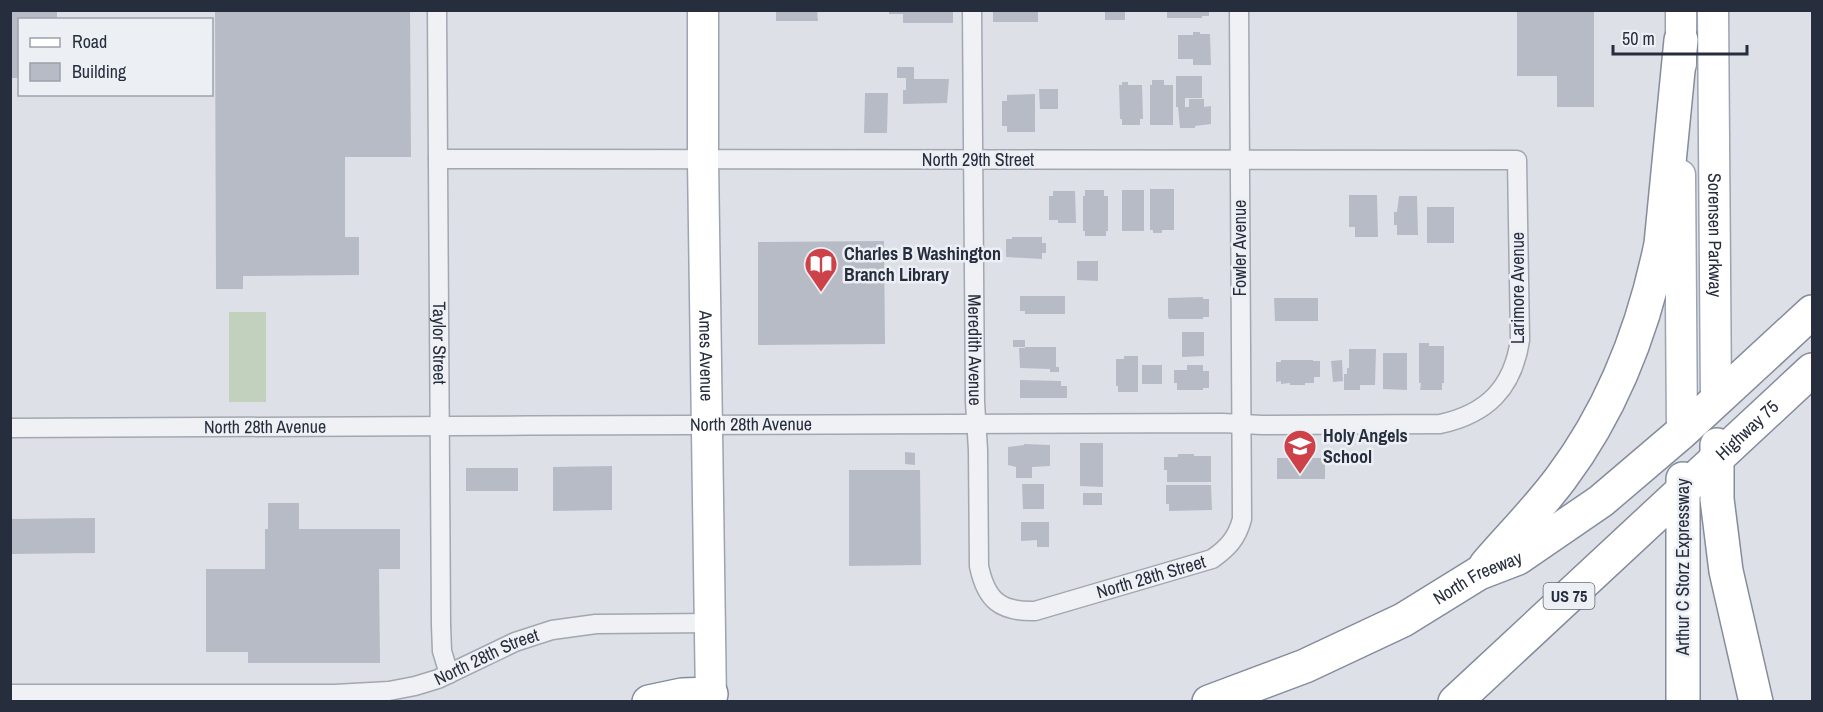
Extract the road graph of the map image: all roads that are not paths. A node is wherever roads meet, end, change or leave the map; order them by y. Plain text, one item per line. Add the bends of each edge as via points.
1 (437, 10) edge
2 (703, 10) edge
3 (972, 10) edge
4 (1239, 10) edge
5 (1713, 10) edge
6 (1681, 25) edge
7 (438, 159) junction
8 (703, 160) junction
9 (973, 160) junction
10 (1517, 160) joint
11 (1240, 161) junction
12 (1812, 312) edge
13 (1812, 370) edge
14 (1716, 401) junction
15 (1486, 405) joint
16 (976, 422) junction
17 (1242, 424) junction
18 (708, 425) junction
19 (440, 426) junction
20 (10, 428) edge
21 (1682, 432) junction
22 (1717, 459) junction
23 (1242, 485) joint
24 (1683, 491) junction
25 (1479, 573) junction
26 (1007, 609) joint
27 (711, 622) junction
28 (448, 674) junction
29 (10, 694) edge
30 (711, 698) edge
31 (649, 702) edge
32 (1209, 702) edge
33 (1455, 702) edge
34 (1683, 702) edge
35 (1755, 702) edge

1 - 7 street, Taylor Street
2 - 8 main road, Ames Avenue
3 - 9 street, Meredith Avenue
4 - 11 street, Fowler Avenue
5 - 14 main road, Sorensen Parkway
6 - 21 main road, Sorensen Parkway
6 - 25 highway via 1661,244 1637,334 1597,422 1563,476
7 - 8 street, North 29th Street
7 - 19 street, Taylor Street
8 - 9 street, North 29th Street
8 - 18 main road, Ames Avenue
9 - 11 street, North 29th Street
9 - 16 street, Meredith Avenue
10 - 11 street, North 29th Street
10 - 15 street, Larimore Avenue via 1520,340 1512,373
11 - 17 street, Fowler Avenue
12 - 14 highway
13 - 22 highway, Highway 75 / US 75
14 - 21 highway, North Freeway
14 - 22 highway, Sorensen Parkway
15 - 17 street, North 28th Avenue via 1460,420 1440,424
16 - 17 street, North 28th Avenue
16 - 18 street, North 28th Avenue
16 - 26 street, Meredith Avenue via 979,566 982,583
17 - 23 street, Fowler Avenue
18 - 19 street, North 28th Avenue
18 - 27 main road, Ames Avenue
19 - 20 street, North 28th Avenue
19 - 28 street, Taylor Street via 441,625
21 - 24 highway, Arthur C Storz Expressway
21 - 25 highway, North Freeway via 1556,533 1518,558
22 - 24 highway, Highway 75 / US 75
22 - 35 highway, Arthur C Storz Expressway via 1717,499 1726,571
23 - 26 street, North 28th Street via 1239,530 1226,549 1212,559 1035,611
24 - 33 highway, US 75
24 - 34 highway, Arthur C Storz Expressway
25 - 32 highway, North Freeway via 1403,620 1305,666
27 - 28 street, North 28th Street via 564,627 528,637
27 - 30 main road, Ames Avenue
28 - 29 street, North 28th Street via 415,686 366,693
30 - 31 highway via 677,695

